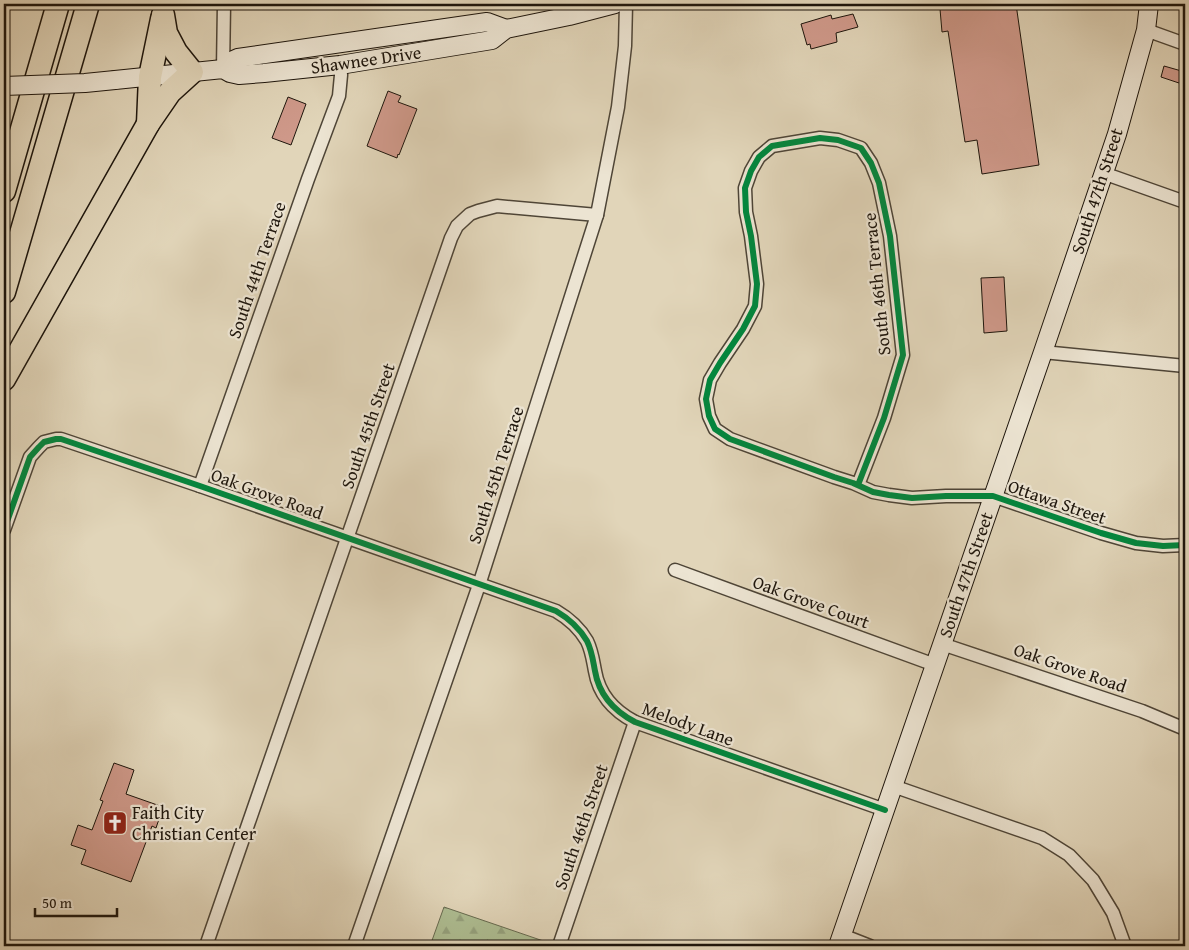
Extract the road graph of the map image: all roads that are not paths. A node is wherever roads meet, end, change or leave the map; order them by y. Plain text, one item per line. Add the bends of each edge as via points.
1 (58, 4) edge
2 (88, 4) edge
3 (224, 4) edge
4 (615, 4) edge
5 (626, 4) edge
6 (1148, 4) edge
7 (1159, 4) edge
8 (164, 9) edge
9 (568, 10) edge
10 (506, 29) junction
11 (433, 30) junction
12 (1146, 30) junction
13 (334, 44) junction
14 (1185, 44) edge
15 (436, 50) junction
16 (340, 65) junction
17 (223, 69) junction
18 (192, 72) junction
19 (150, 77) junction
20 (4, 86) edge
21 (148, 124) junction
22 (765, 152) joint
23 (1103, 174) junction
24 (4, 191) edge
25 (1185, 202) edge
26 (597, 215) junction
27 (4, 292) edge
28 (1043, 352) junction
29 (1185, 366) edge
30 (4, 379) edge
31 (858, 485) junction
32 (200, 486) junction
33 (993, 496) junction
34 (4, 530) edge
35 (347, 539) junction
36 (1185, 545) edge
37 (675, 570) dead end
38 (479, 585) junction
39 (942, 644) junction
40 (935, 666) junction
41 (635, 722) junction
42 (1185, 730) edge
43 (893, 786) junction
44 (885, 810) junction
45 (840, 941) edge
46 (560, 943) dead end
47 (206, 946) edge
48 (354, 946) edge
49 (870, 946) edge
50 (1124, 946) edge

1 - 24 highway
2 - 27 highway
3 - 17 street
4 - 9 street, Shawnee Drive
5 - 26 street, South 45th Terrace via 618,107
6 - 12 street, South 47th Street
7 - 12 street, South 47th Street
8 - 18 highway via 166,33
8 - 19 highway
9 - 10 street, Shawnee Drive
10 - 11 street, Shawnee Drive via 487,22
10 - 15 street, Shawnee Drive via 492,40
11 - 13 street, Shawnee Drive
11 - 15 street
12 - 14 street
12 - 23 street, South 47th Street
13 - 16 street
13 - 17 street, Shawnee Drive via 238,58 228,62
15 - 16 street, Shawnee Drive
16 - 17 street, Shawnee Drive via 240,75
16 - 32 street, South 44th Terrace via 339,96
17 - 18 street, Shawnee Drive
18 - 19 street, Shawnee Drive
18 - 21 highway via 170,92
19 - 20 street, Shawnee Drive, bridge
19 - 21 highway
21 - 30 highway
22 - 31 street, South 46th Terrace via 772,146 790,142 820,138 838,140 861,148 879,183 890,236 903,356
22 - 31 street, Ottawa Street via 751,171 745,188 757,284 755,306 710,380 706,399 709,416 715,429 730,439
23 - 25 street
23 - 28 street, South 47th Street
26 - 35 street, South 45th Street via 497,206 470,214 458,226 451,238
26 - 38 street, South 45th Terrace
28 - 29 street
28 - 33 street, South 47th Street
31 - 33 street, Ottawa Street via 873,492 912,498
32 - 34 street, Oak Grove Road via 61,439 50,440 30,457
32 - 35 street, Oak Grove Road
33 - 36 street, Ottawa Street via 1136,543
33 - 39 street, South 47th Street
35 - 38 street, Oak Grove Road
35 - 47 street, South 45th Street
37 - 40 street, Oak Grove Court
38 - 41 street, Melody Lane via 546,607 568,619 586,640 595,673 610,704
38 - 48 street, South 45th Terrace
39 - 40 street, South 47th Street
39 - 42 street, Oak Grove Road via 1142,711
40 - 43 street, South 47th Street
41 - 44 street, Melody Lane
41 - 46 street, South 46th Street
43 - 44 street, South 47th Street
43 - 50 street via 1042,838 1069,856 1093,880 1113,913
44 - 45 street, South 47th Street
45 - 49 street

